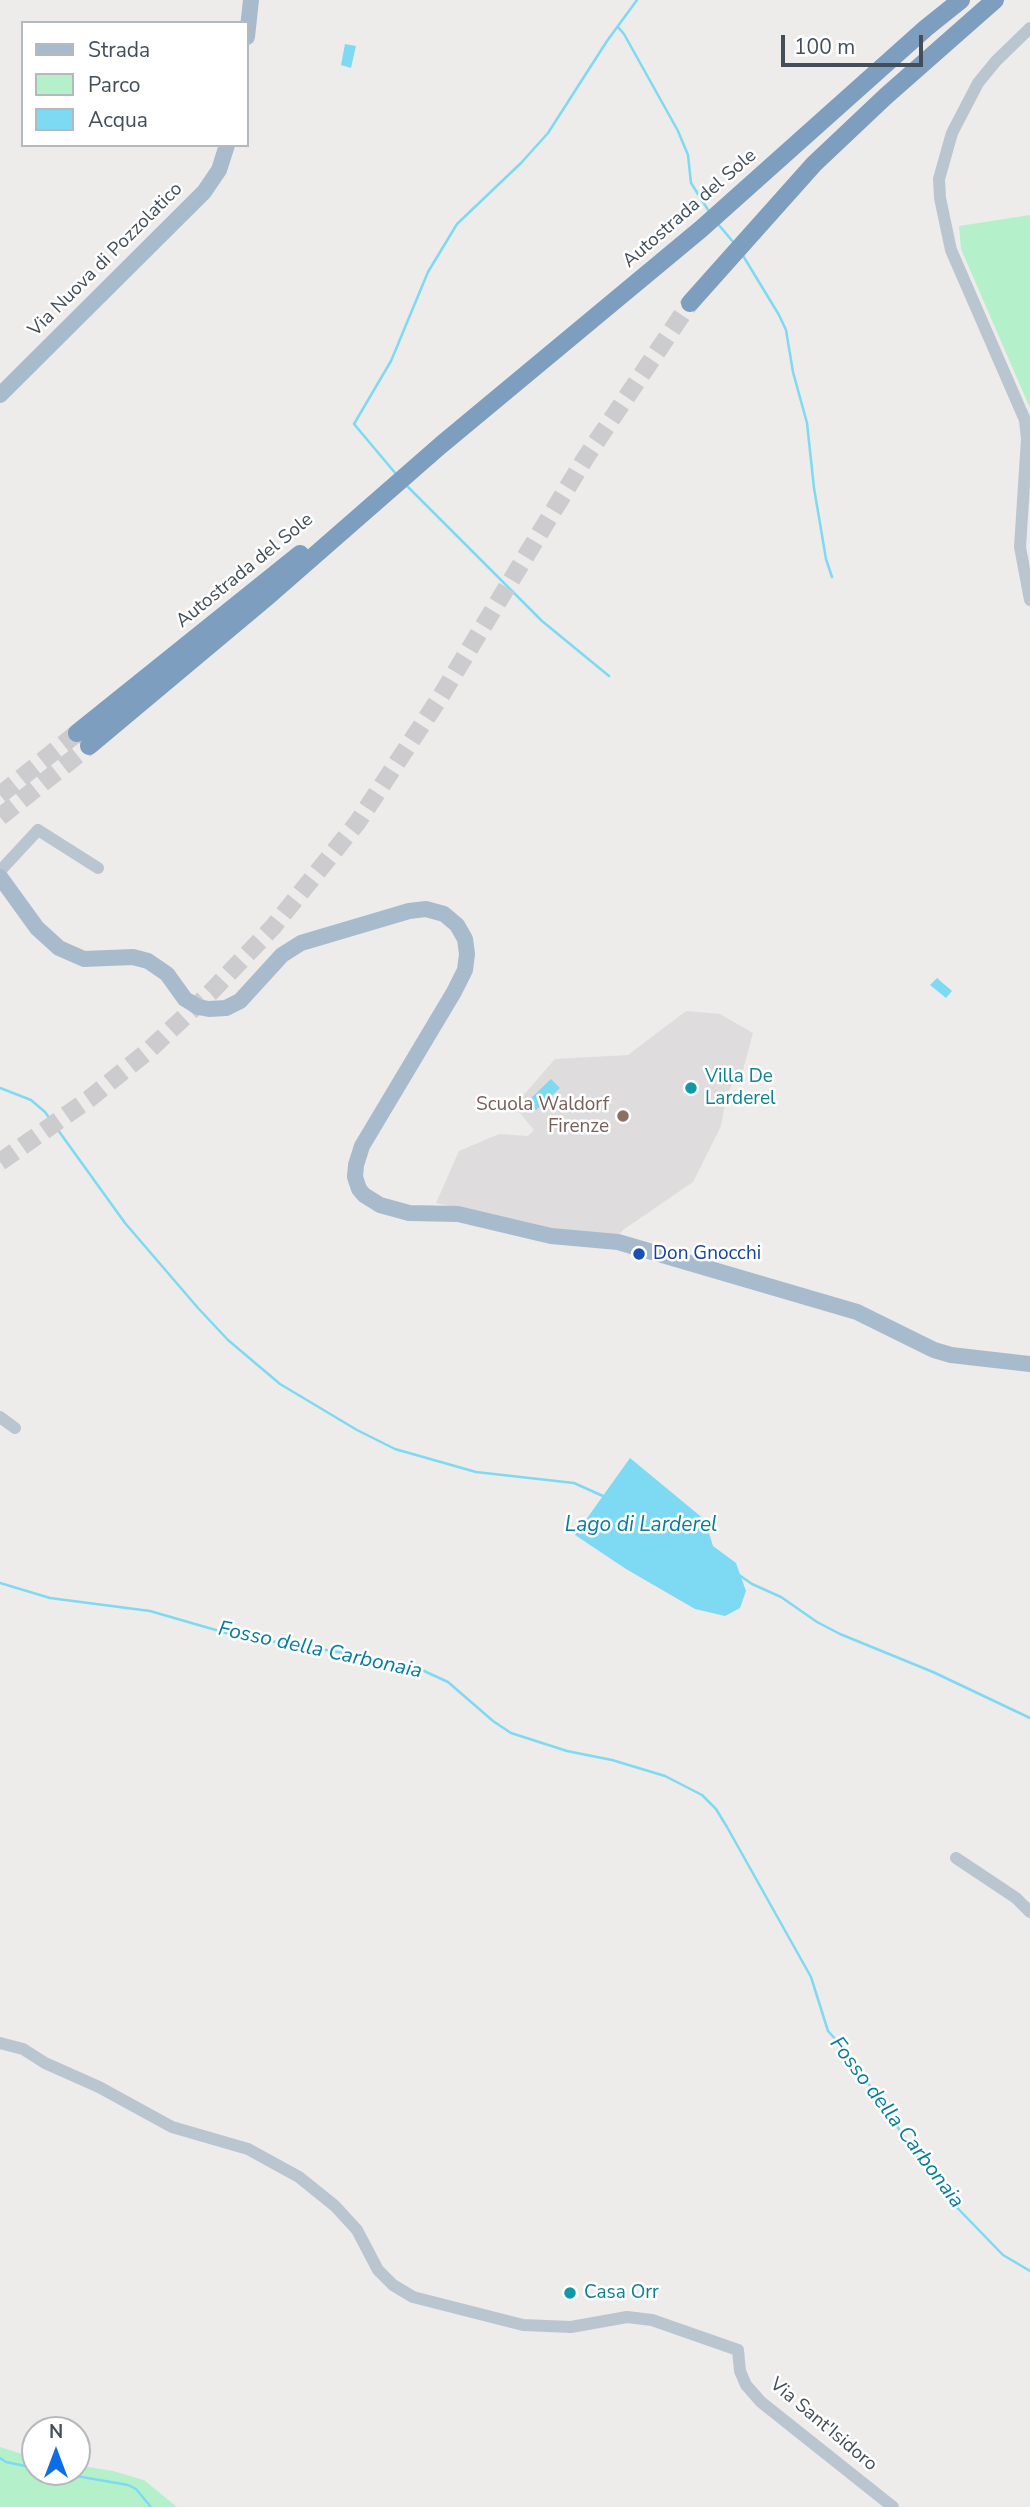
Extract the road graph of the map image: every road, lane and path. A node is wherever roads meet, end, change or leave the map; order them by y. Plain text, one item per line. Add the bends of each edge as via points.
1 (251, 0) edge
2 (961, 0) edge
3 (995, 0) edge
4 (248, 28) edge
5 (1030, 28) edge
6 (226, 147) edge
7 (690, 303) tunnel mouth
8 (0, 395) edge
9 (1030, 600) edge
10 (83, 739) tunnel mouth
11 (98, 869) dead end
12 (1, 879) edge
13 (1030, 1364) edge
14 (0, 1417) edge
15 (15, 1428) dead end
16 (956, 1858) dead end
17 (1030, 1912) edge
18 (0, 2043) edge
19 (893, 2507) edge

1 - 4 main road
2 - 10 highway, Autostrada del Sole via 701,229 267,597
3 - 7 highway via 823,156
5 - 9 street via 978,83 952,133 939,179 951,250 1025,420 1020,547
6 - 8 main road, Via Nuova di Pozzolatico via 219,170 204,192
11 - 12 street via 38,830
12 - 13 main road via 37,928 66,953 84,959 134,957 148,961 167,974 185,999 209,1009 240,1001 282,955 301,943 409,911 444,914 465,939 465,970 362,1146 355,1177 364,1195 409,1213 458,1214 551,1236 618,1242 857,1312 934,1350
14 - 15 street
16 - 17 street
18 - 19 street, Via Sant'Isidoro via 23,2049 172,2127 270,2159 335,2206 357,2230 379,2270 413,2297 523,2325 571,2326 627,2317 652,2320 738,2350 746,2385 761,2402

